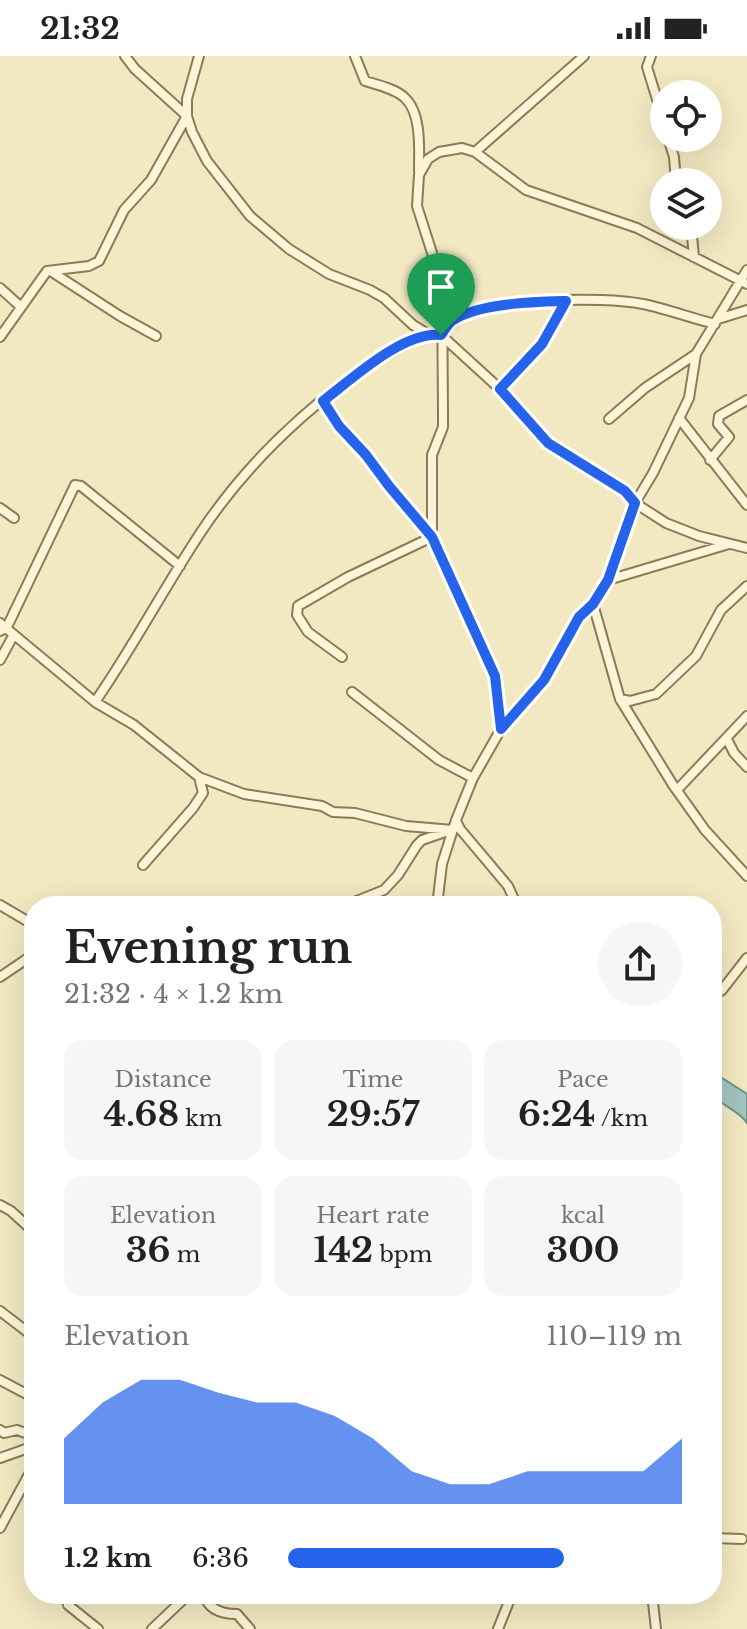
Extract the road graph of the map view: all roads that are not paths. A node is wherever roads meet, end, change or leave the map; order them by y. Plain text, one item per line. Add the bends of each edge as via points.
1 (125, 56) edge
2 (199, 56) edge
3 (355, 56) edge
4 (584, 56) edge
5 (651, 56) edge
6 (651, 80) edge
7 (187, 116) junction
8 (475, 152) junction
9 (419, 175) junction
10 (692, 240) edge
11 (694, 257) junction
12 (747, 270) edge
13 (51, 271) junction
14 (744, 283) edge
15 (0, 288) edge
16 (566, 301) junction
17 (21, 307) junction
18 (747, 310) edge
19 (716, 322) junction
20 (428, 334) junction
21 (441, 335) junction
22 (156, 336) dead end
23 (0, 337) edge
24 (696, 354) junction
25 (500, 389) junction
26 (747, 400) edge
27 (323, 401) junction
28 (679, 418) junction
29 (609, 419) dead end
30 (710, 460) junction
31 (635, 503) junction
32 (747, 505) edge
33 (0, 508) edge
34 (14, 518) dead end
35 (432, 537) junction
36 (730, 543) junction
37 (747, 548) edge
38 (180, 566) junction
39 (608, 580) junction
40 (747, 586) edge
41 (593, 604) junction
42 (2, 627) edge
43 (13, 636) junction
44 (342, 657) dead end
45 (0, 660) edge
46 (352, 692) dead end
47 (620, 699) junction
48 (95, 702) junction
49 (747, 716) edge
50 (501, 729) junction
51 (727, 739) junction
52 (747, 767) edge
53 (199, 777) junction
54 (473, 778) junction
55 (677, 790) junction
56 (454, 825) junction
57 (143, 865) dead end
58 (747, 876) edge
59 (369, 896) edge
60 (438, 896) edge
61 (512, 896) edge
62 (0, 905) edge
63 (24, 919) edge
64 (747, 958) edge
65 (24, 961) edge
66 (0, 977) edge
67 (722, 990) edge
68 (0, 1205) edge
69 (24, 1223) edge
70 (0, 1311) edge
71 (9, 1317) junction
72 (0, 1323) edge
73 (24, 1329) edge
74 (0, 1380) edge
75 (24, 1393) edge
76 (0, 1430) edge
77 (24, 1432) edge
78 (24, 1450) edge
79 (0, 1458) edge
80 (24, 1484) edge
81 (0, 1528) edge
82 (722, 1538) edge
83 (742, 1539) dead end
84 (178, 1604) edge
85 (209, 1604) edge
86 (508, 1604) edge
87 (653, 1604) edge
88 (68, 1605) dead end
89 (98, 1629) edge
90 (152, 1629) edge
91 (250, 1629) edge
92 (498, 1629) edge
93 (656, 1629) edge

1 - 7 street
2 - 7 street
3 - 9 street via 365,81 404,97 413,109
4 - 8 street
5 - 6 street via 647,67
7 - 13 street via 151,180 124,210 99,261
7 - 20 street via 207,161 250,216 289,249 384,298
8 - 9 street via 439,152
8 - 11 street via 526,190 615,218
9 - 21 street via 417,206 442,284
10 - 11 street
11 - 14 street
12 - 14 street
13 - 17 street
13 - 22 street
14 - 19 street
15 - 17 street
16 - 19 street via 642,304
16 - 21 street via 477,312 451,321
16 - 25 street via 542,344
17 - 23 street
18 - 19 street
19 - 24 street
20 - 21 street
20 - 27 street via 370,365
21 - 25 street
21 - 35 street via 443,427 432,455
24 - 28 street via 689,398
24 - 29 street
25 - 31 street via 548,443 625,491
26 - 30 street via 719,416 718,424 729,436
27 - 35 street
27 - 38 street via 224,499
28 - 30 street
28 - 31 street
30 - 32 street
31 - 36 street via 666,523
31 - 39 street
33 - 34 street
35 - 44 street via 298,606 297,615 308,632
35 - 50 street via 495,676
36 - 37 street
36 - 39 street
38 - 42 street via 75,485
38 - 48 street
39 - 41 street
40 - 47 street via 721,610 696,656 656,694
41 - 47 street
41 - 50 street via 579,617 544,680
42 - 43 street
43 - 45 street
43 - 48 street
46 - 54 street via 439,760
47 - 55 street
48 - 53 street via 134,725
49 - 51 street
50 - 54 street
51 - 52 street
51 - 55 street
53 - 56 street via 244,794 406,826
53 - 57 street via 203,793
54 - 56 street
55 - 58 street
56 - 59 street via 422,840 384,890
56 - 60 street
56 - 61 street
62 - 63 street
64 - 67 street
65 - 66 street
68 - 69 street
70 - 71 street
71 - 72 street
71 - 73 street
74 - 75 street
76 - 77 street
78 - 79 street
80 - 81 street
82 - 83 street
84 - 90 street
85 - 91 street via 219,1612 237,1614
86 - 92 street
87 - 93 street
88 - 89 street

